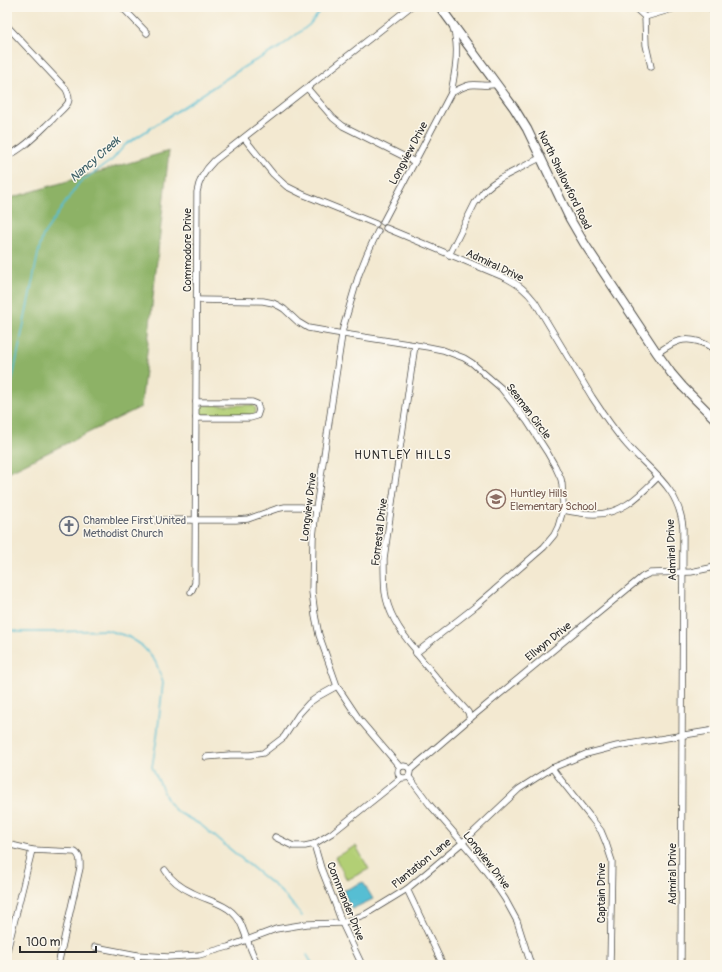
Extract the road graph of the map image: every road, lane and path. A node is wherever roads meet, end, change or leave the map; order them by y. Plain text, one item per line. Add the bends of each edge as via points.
1 (122, 7) edge
2 (410, 7) edge
3 (440, 7) edge
4 (634, 7) edge
5 (679, 7) edge
6 (708, 7) edge
7 (715, 10) edge
8 (644, 17) junction
9 (452, 24) junction
10 (7, 26) edge
11 (147, 33) dead end
12 (651, 67) dead end
13 (497, 84) junction
14 (307, 88) junction
15 (451, 93) junction
16 (244, 138) junction
17 (7, 156) edge
18 (540, 158) junction
19 (415, 162) junction
20 (383, 222) junction
21 (376, 224) junction
22 (386, 228) junction
23 (378, 231) junction
24 (449, 255) junction
25 (197, 300) junction
26 (343, 334) junction
27 (415, 345) junction
28 (715, 350) edge
29 (657, 353) junction
30 (196, 402) junction
31 (196, 418) junction
32 (715, 419) edge
33 (658, 477) junction
34 (316, 509) junction
35 (563, 510) junction
36 (153, 520) dead end
37 (196, 521) junction
38 (715, 567) edge
39 (682, 572) junction
40 (191, 592) dead end
41 (416, 653) junction
42 (337, 686) junction
43 (470, 719) junction
44 (715, 730) edge
45 (682, 735) junction
46 (206, 757) dead end
47 (400, 768) junction
48 (552, 768) junction
49 (410, 770) junction
50 (409, 777) junction
51 (401, 778) junction
52 (275, 837) dead end
53 (462, 842) junction
54 (7, 844) edge
55 (314, 844) junction
56 (32, 850) junction
57 (164, 870) dead end
58 (407, 889) junction
59 (342, 924) junction
60 (247, 940) junction
61 (95, 947) dead end
62 (7, 951) edge
63 (137, 955) junction
64 (58, 965) edge
65 (138, 965) edge
66 (258, 965) edge
67 (362, 965) edge
68 (443, 965) edge
69 (531, 965) edge
70 (610, 965) edge
71 (681, 965) edge

1 - 11 street
2 - 14 street, Commodore Drive
3 - 9 street, North Shallowford Road
4 - 8 street
5 - 8 street
6 - 7 street
8 - 12 street
9 - 13 street, North Shallowford Road
9 - 15 street, Longview Drive via 456,53
10 - 17 street via 66,88 69,101 22,147
13 - 15 street via 469,85
13 - 18 street, North Shallowford Road via 527,129
14 - 16 street, Commodore Drive
14 - 19 street via 337,122
15 - 19 street, Longview Drive
16 - 21 street via 286,186
16 - 25 street, Commodore Drive via 214,161 200,179 197,192
18 - 24 street via 501,178 485,190 475,203
18 - 29 street, North Shallowford Road via 573,225
19 - 20 street, Longview Drive
20 - 21 street via 378,221
20 - 22 street
21 - 23 street
22 - 23 street
22 - 24 street, Admiral Drive
23 - 26 street, Longview Drive via 359,274
24 - 33 street, Admiral Drive via 506,278 530,296 602,412 625,443
25 - 26 street, Seaman Circle via 272,303 284,309 302,325
25 - 30 street, Commodore Drive
26 - 27 street, Seaman Circle
26 - 34 street, Longview Drive
27 - 35 street, Seaman Circle via 443,350 464,358 501,388 526,420 555,466 562,484
27 - 41 street, Forrestal Drive via 384,558 384,579 388,605 399,628
28 - 29 street via 697,341 680,340
29 - 32 street, North Shallowford Road via 683,387
30 - 31 street, Commodore Drive
30 - 31 street via 252,402 257,404 259,410 257,416 250,418
31 - 37 street, Commodore Drive
33 - 35 street via 637,498 609,513 593,514
33 - 39 street, Admiral Drive via 667,486 679,508 683,528
34 - 37 street via 285,507 243,520
34 - 42 street, Longview Drive via 312,592 319,635
35 - 41 street, Seaman Circle via 554,535 544,547 476,606
36 - 37 street
37 - 40 street, Commodore Drive via 195,583
38 - 39 street, Ellwyn Drive
39 - 43 street, Ellwyn Drive via 650,573 642,577
39 - 45 street, Admiral Drive
41 - 43 street, Forrestal Drive via 468,712
42 - 46 street via 309,703 284,737 263,753
42 - 47 street, Longview Drive via 359,719
43 - 49 street, Ellwyn Drive
44 - 45 street, Plantation Lane
45 - 48 street, Plantation Lane via 617,746 586,754
45 - 71 street, Admiral Drive
47 - 49 street via 405,766
47 - 51 street via 398,772
48 - 53 street, Plantation Lane via 519,789
48 - 70 street, Captain Drive via 601,831 612,860
49 - 50 street
50 - 51 street
50 - 53 street, Longview Drive
51 - 55 street via 332,833
52 - 55 street via 293,846
53 - 58 street, Plantation Lane
53 - 69 street, Longview Drive via 508,904 517,921
54 - 56 street
55 - 59 street, Commander Drive
56 - 62 street
56 - 64 street via 80,854 80,868
57 - 60 street via 193,894 210,899 231,911 243,927
58 - 59 street, Plantation Lane via 366,914
58 - 68 street
59 - 60 street, Plantation Lane via 307,924 276,929
59 - 67 street, Commander Drive
60 - 63 street, Plantation Lane via 199,955
60 - 66 street
61 - 63 street, Plantation Lane
63 - 65 street

